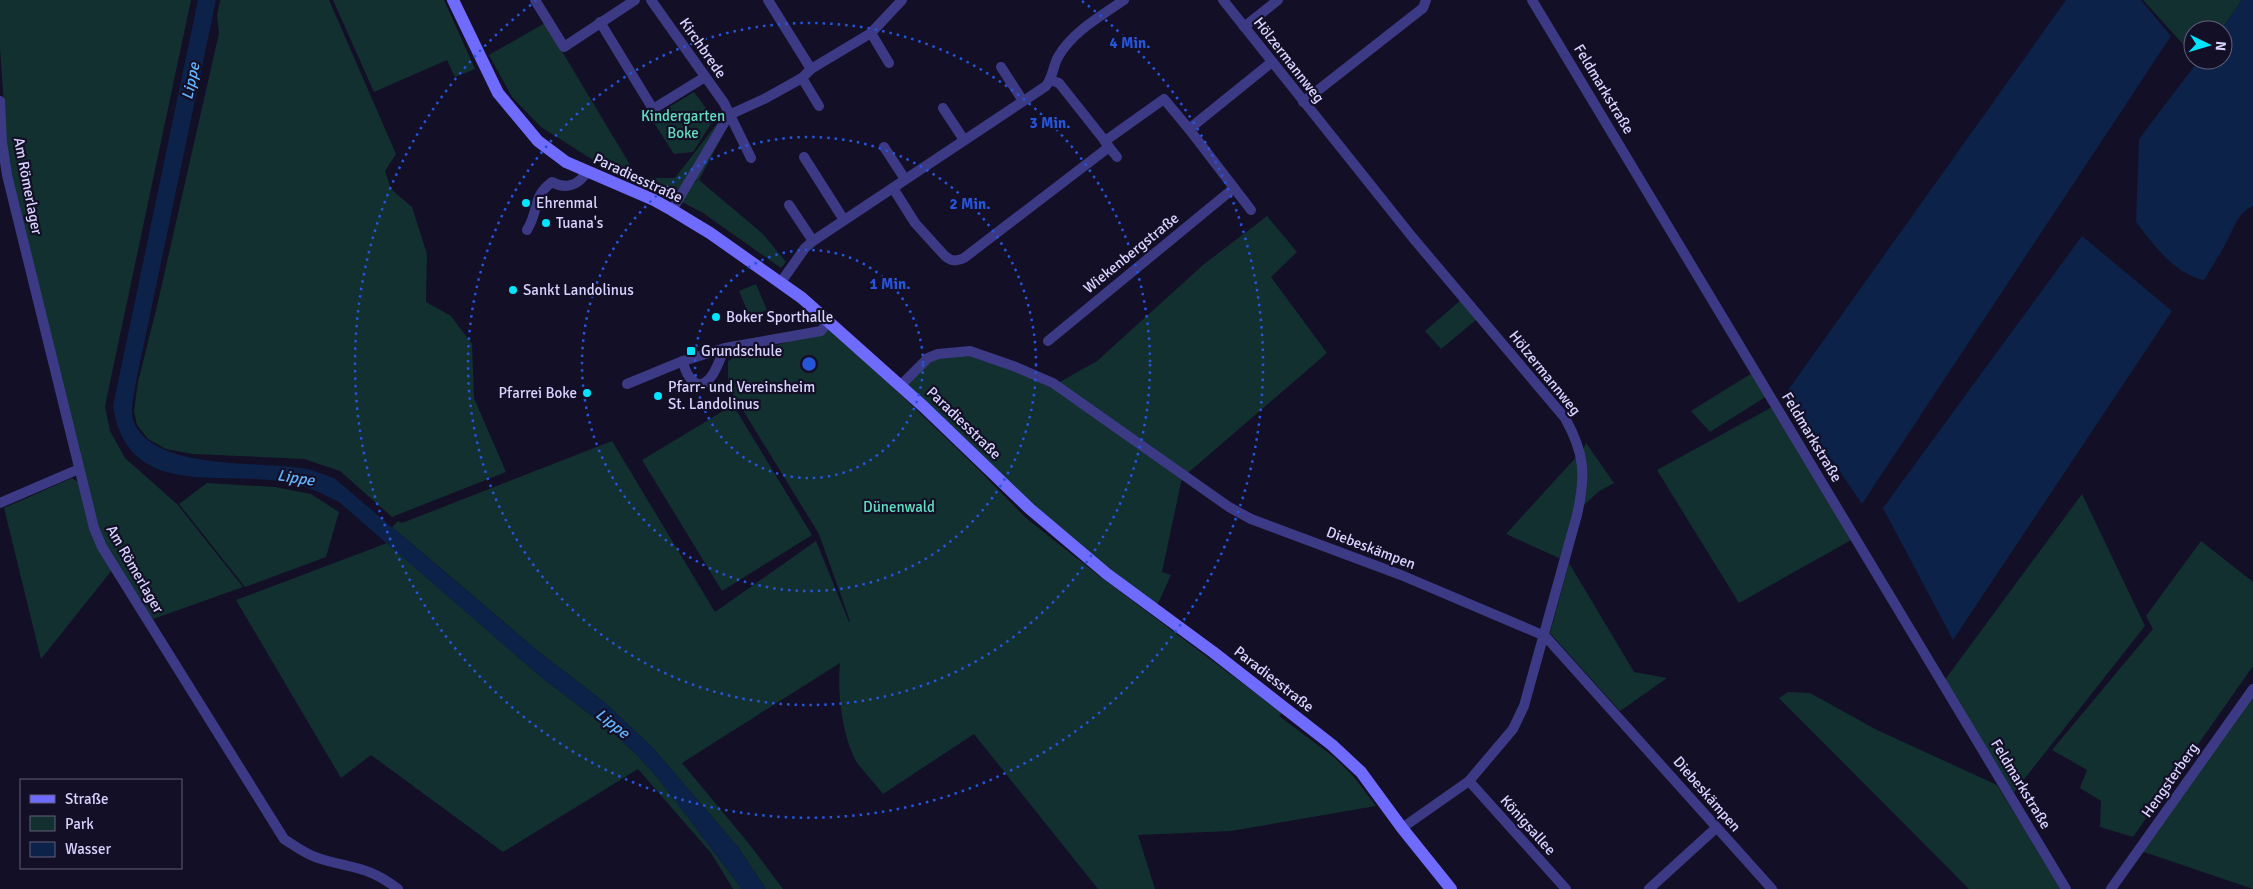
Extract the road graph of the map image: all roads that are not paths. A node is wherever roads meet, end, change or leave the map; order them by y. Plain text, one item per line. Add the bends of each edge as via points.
1 (453, 0) edge
2 (535, 0) edge
3 (635, 0) edge
4 (651, 0) edge
5 (768, 0) edge
6 (902, 0) edge
7 (1124, 0) edge
8 (1223, 0) edge
9 (1278, 0) edge
10 (1426, 0) edge
11 (1532, 0) edge
12 (600, 22) junction
13 (1244, 27) junction
14 (871, 33) junction
15 (1272, 62) junction
16 (889, 63) dead end
17 (1001, 67) dead end
18 (811, 69) junction
19 (705, 76) junction
20 (802, 78) junction
21 (1050, 80) junction
22 (0, 100) edge
23 (1023, 101) junction
24 (1303, 102) junction
25 (819, 106) dead end
26 (943, 108) dead end
27 (729, 115) junction
28 (1189, 129) junction
29 (964, 140) junction
30 (1107, 144) junction
31 (884, 147) dead end
32 (804, 157) dead end
33 (1117, 157) dead end
34 (751, 158) dead end
35 (587, 172) junction
36 (905, 179) junction
37 (893, 188) junction
38 (1234, 188) junction
39 (789, 205) dead end
40 (672, 210) junction
41 (1251, 210) dead end
42 (844, 220) junction
43 (527, 230) dead end
44 (813, 241) junction
45 (781, 282) junction
46 (829, 321) junction
47 (1048, 341) dead end
48 (725, 348) junction
49 (683, 361) junction
50 (627, 384) dead end
51 (900, 386) junction
52 (79, 469) junction
53 (0, 503) edge
54 (1545, 636) junction
55 (2253, 689) edge
56 (1469, 781) junction
57 (1402, 828) junction
58 (1716, 828) junction
59 (398, 889) edge
60 (1451, 889) edge
61 (1566, 889) edge
62 (1649, 889) edge
63 (1772, 889) edge
64 (2066, 889) edge
65 (2111, 889) edge

1 - 35 main road, Paradiesstraße via 488,76 511,112 538,142
2 - 12 street via 564,47
3 - 12 street
4 - 19 street, Kirchbrede
5 - 18 street
6 - 14 street
7 - 21 street via 1078,33 1058,57
8 - 13 street, Hölzermannweg
9 - 13 street
10 - 24 street via 1422,8
11 - 64 street, Feldmarkstraße
12 - 19 street via 653,109
13 - 15 street, Hölzermannweg
14 - 16 street
14 - 18 street
15 - 24 street, Hölzermannweg
15 - 28 street
17 - 23 street
18 - 20 street
19 - 27 street, Kirchbrede
20 - 25 street
20 - 27 street
21 - 23 street
21 - 30 street via 1059,83
22 - 52 street, Am Römerlager via 7,175
23 - 29 street
24 - 54 street, Hölzermannweg via 1412,238 1565,418 1574,435 1580,451 1584,485
26 - 29 street
27 - 34 street, Kirchbrede
27 - 40 street
28 - 30 street via 1164,99
28 - 38 street
29 - 36 street
30 - 33 street
30 - 37 street via 957,261 945,256 915,222
31 - 36 street
32 - 42 street
35 - 40 main road, Paradiesstraße
35 - 43 street via 580,182 565,186 552,182 542,190
36 - 37 street
37 - 42 street
38 - 41 street
38 - 47 street, Wiekenbergstraße
39 - 44 street
40 - 45 main road, Paradiesstraße
42 - 44 street
44 - 45 street
45 - 46 main road, Paradiesstraße
46 - 48 street via 821,330
46 - 51 main road, Paradiesstraße
48 - 49 street
48 - 49 street via 713,374 701,383 689,379
49 - 50 street
51 - 54 street, Diebeskämpen via 928,358 938,354 970,351 1016,367 1053,384 1229,507
51 - 57 main road, Paradiesstraße via 1030,509 1107,574 1332,745 1361,772
52 - 53 street
52 - 59 street, Am Römerlager via 102,547 284,839 318,858 381,876
54 - 56 street, Hölzermannweg via 1524,706 1513,729
54 - 58 street, Diebeskämpen
55 - 65 street, Hengsterberg
56 - 57 street, Hölzermannweg
56 - 61 street, Königsallee
57 - 60 main road, Paradiesstraße
58 - 62 street
58 - 63 street, Diebeskämpen

